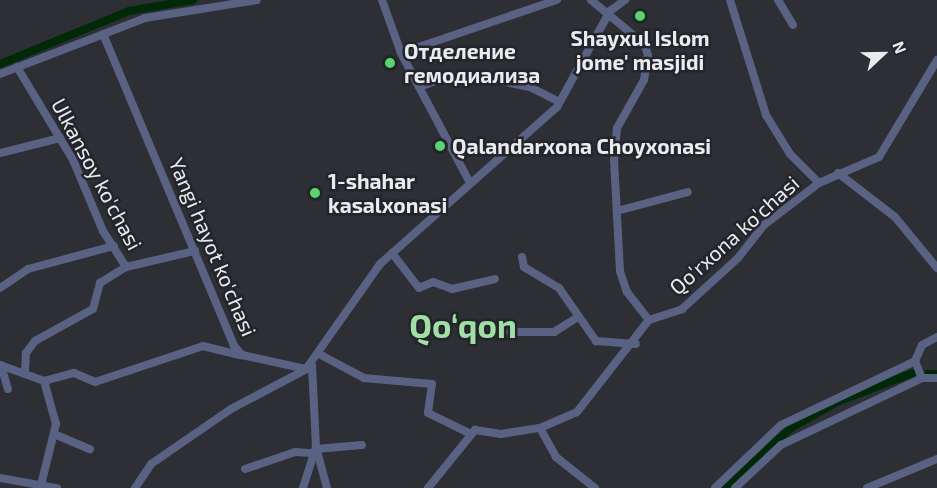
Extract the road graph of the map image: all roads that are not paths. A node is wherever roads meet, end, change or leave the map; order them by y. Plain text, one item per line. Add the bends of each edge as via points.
1 (257, 0) edge
2 (382, 0) edge
3 (557, 0) edge
4 (591, 0) edge
5 (625, 0) edge
6 (730, 0) edge
7 (778, 0) edge
8 (610, 11) junction
9 (793, 25) dead end
10 (103, 34) junction
11 (401, 53) junction
12 (937, 60) edge
13 (16, 67) junction
14 (0, 74) edge
15 (419, 87) junction
16 (559, 102) junction
17 (60, 138) junction
18 (0, 153) edge
19 (838, 173) junction
20 (469, 181) junction
21 (819, 183) junction
22 (688, 192) dead end
23 (617, 211) junction
24 (114, 246) junction
25 (195, 251) junction
26 (392, 253) junction
27 (522, 257) dead end
28 (126, 267) junction
29 (937, 268) edge
30 (495, 279) dead end
31 (0, 288) edge
32 (578, 317) junction
33 (649, 320) junction
34 (510, 332) dead end
35 (937, 337) edge
36 (636, 344) junction
37 (319, 354) junction
38 (242, 355) junction
39 (915, 361) junction
40 (0, 365) edge
41 (309, 367) junction
42 (26, 371) junction
43 (922, 378) junction
44 (937, 378) edge
45 (44, 381) junction
46 (9, 389) dead end
47 (540, 428) junction
48 (54, 434) junction
49 (471, 434) junction
50 (362, 445) dead end
51 (90, 449) dead end
52 (314, 450) junction
53 (937, 459) edge
54 (245, 469) dead end
55 (0, 478) edge
56 (42, 481) junction
57 (57, 488) edge
58 (135, 488) edge
59 (303, 488) edge
60 (327, 488) edge
61 (428, 488) edge
62 (595, 488) edge
63 (715, 488) edge
64 (735, 488) edge
65 (867, 488) edge

1 - 10 street via 145,18
2 - 11 street
3 - 11 street
4 - 8 street
5 - 8 street
6 - 21 street via 765,115 790,154
7 - 9 street
8 - 16 street
8 - 23 street via 644,44 648,55 644,80 617,128
10 - 13 street
10 - 25 street, Yangi hayot ko'chasi
11 - 15 street
12 - 19 street, Qo'rxona ko'chasi via 879,157
13 - 14 street
13 - 17 street, Ulkansoy ko'chasi
15 - 16 street via 450,76 475,76 530,87
15 - 20 street
16 - 20 street
17 - 18 street
17 - 24 street, Ulkansoy ko'chasi
19 - 21 street, Qo'rxona ko'chasi
19 - 29 street via 895,217
20 - 26 street
21 - 33 street, Qo'rxona ko'chasi via 764,225 738,258 682,309
22 - 23 street
23 - 33 street via 620,272 627,292
24 - 28 street, Ulkansoy ko'chasi
24 - 31 street via 28,269
25 - 28 street
25 - 38 street, Yangi hayot ko'chasi
26 - 30 street via 419,288 433,282 452,289
26 - 37 street via 353,295
27 - 32 street via 524,267 559,288
28 - 42 street via 100,283 93,309 35,341 26,353
32 - 34 street via 554,332
32 - 36 street via 596,341
33 - 36 street
35 - 39 street via 922,345
36 - 47 street via 577,412
37 - 41 street
37 - 49 street via 364,378 432,384 428,413
38 - 41 street, Yangi hayot ko'chasi
38 - 45 street via 203,346 94,382 74,373
39 - 43 street
39 - 63 street via 781,425
40 - 42 street
40 - 46 street
41 - 52 street
41 - 58 street via 231,410 151,464
42 - 45 street
43 - 44 street
43 - 64 street via 781,445
45 - 48 street
47 - 49 street via 501,434 475,430
47 - 62 street via 556,457
48 - 51 street
48 - 56 street
49 - 61 street
50 - 52 street
52 - 54 street via 295,452
52 - 59 street
52 - 60 street
53 - 65 street
55 - 56 street
56 - 57 street

